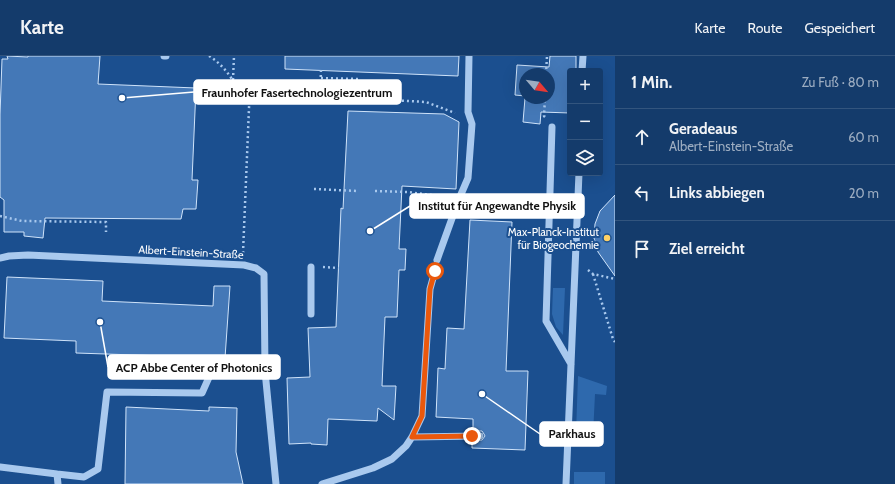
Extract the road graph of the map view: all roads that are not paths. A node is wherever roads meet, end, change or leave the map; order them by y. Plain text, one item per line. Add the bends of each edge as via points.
1 (469, 56) edge
2 (583, 56) edge
3 (582, 68) edge
4 (552, 127) road end
5 (579, 176) edge
6 (0, 258) edge
7 (437, 260) tunnel mouth
8 (310, 267) dead end
9 (435, 271) tunnel mouth
10 (311, 314) dead end
11 (571, 364) junction
12 (265, 371) junction
13 (480, 436) dead end
14 (412, 437) junction
15 (0, 467) edge
16 (57, 474) junction
17 (58, 484) edge
18 (276, 484) edge
19 (322, 484) edge
20 (566, 484) edge

1 - 7 street via 468,112 472,124 468,178
2 - 3 street
4 - 11 street via 546,321
5 - 11 street
6 - 12 street, Albert-Einstein-Straße via 28,255 256,268 264,274
8 - 10 street
9 - 14 street via 430,289 422,416
11 - 20 street
12 - 16 street via 210,376 202,393 107,392 98,469 84,477
12 - 18 street, Albert-Einstein-Straße
13 - 14 street
14 - 19 street via 392,459 373,468
15 - 16 street
16 - 17 street

